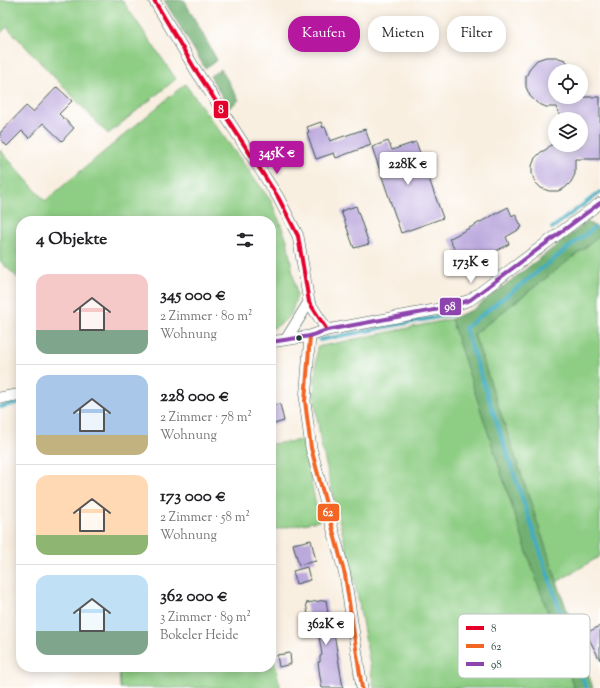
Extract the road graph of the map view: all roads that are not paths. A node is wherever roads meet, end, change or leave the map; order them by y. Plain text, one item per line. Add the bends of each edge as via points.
1 (154, 0) edge
2 (600, 203) edge
3 (309, 302) junction
4 (327, 330) junction
5 (310, 336) junction
6 (287, 338) junction
7 (276, 341) edge
8 (16, 395) edge
9 (0, 398) edge
10 (362, 688) edge

1 - 3 street via 195,70 278,197 298,236
2 - 4 street via 470,300 445,308
3 - 4 street
3 - 6 street
4 - 5 street
5 - 6 street
5 - 10 street via 305,401 311,448 345,575
6 - 7 street
8 - 9 street

